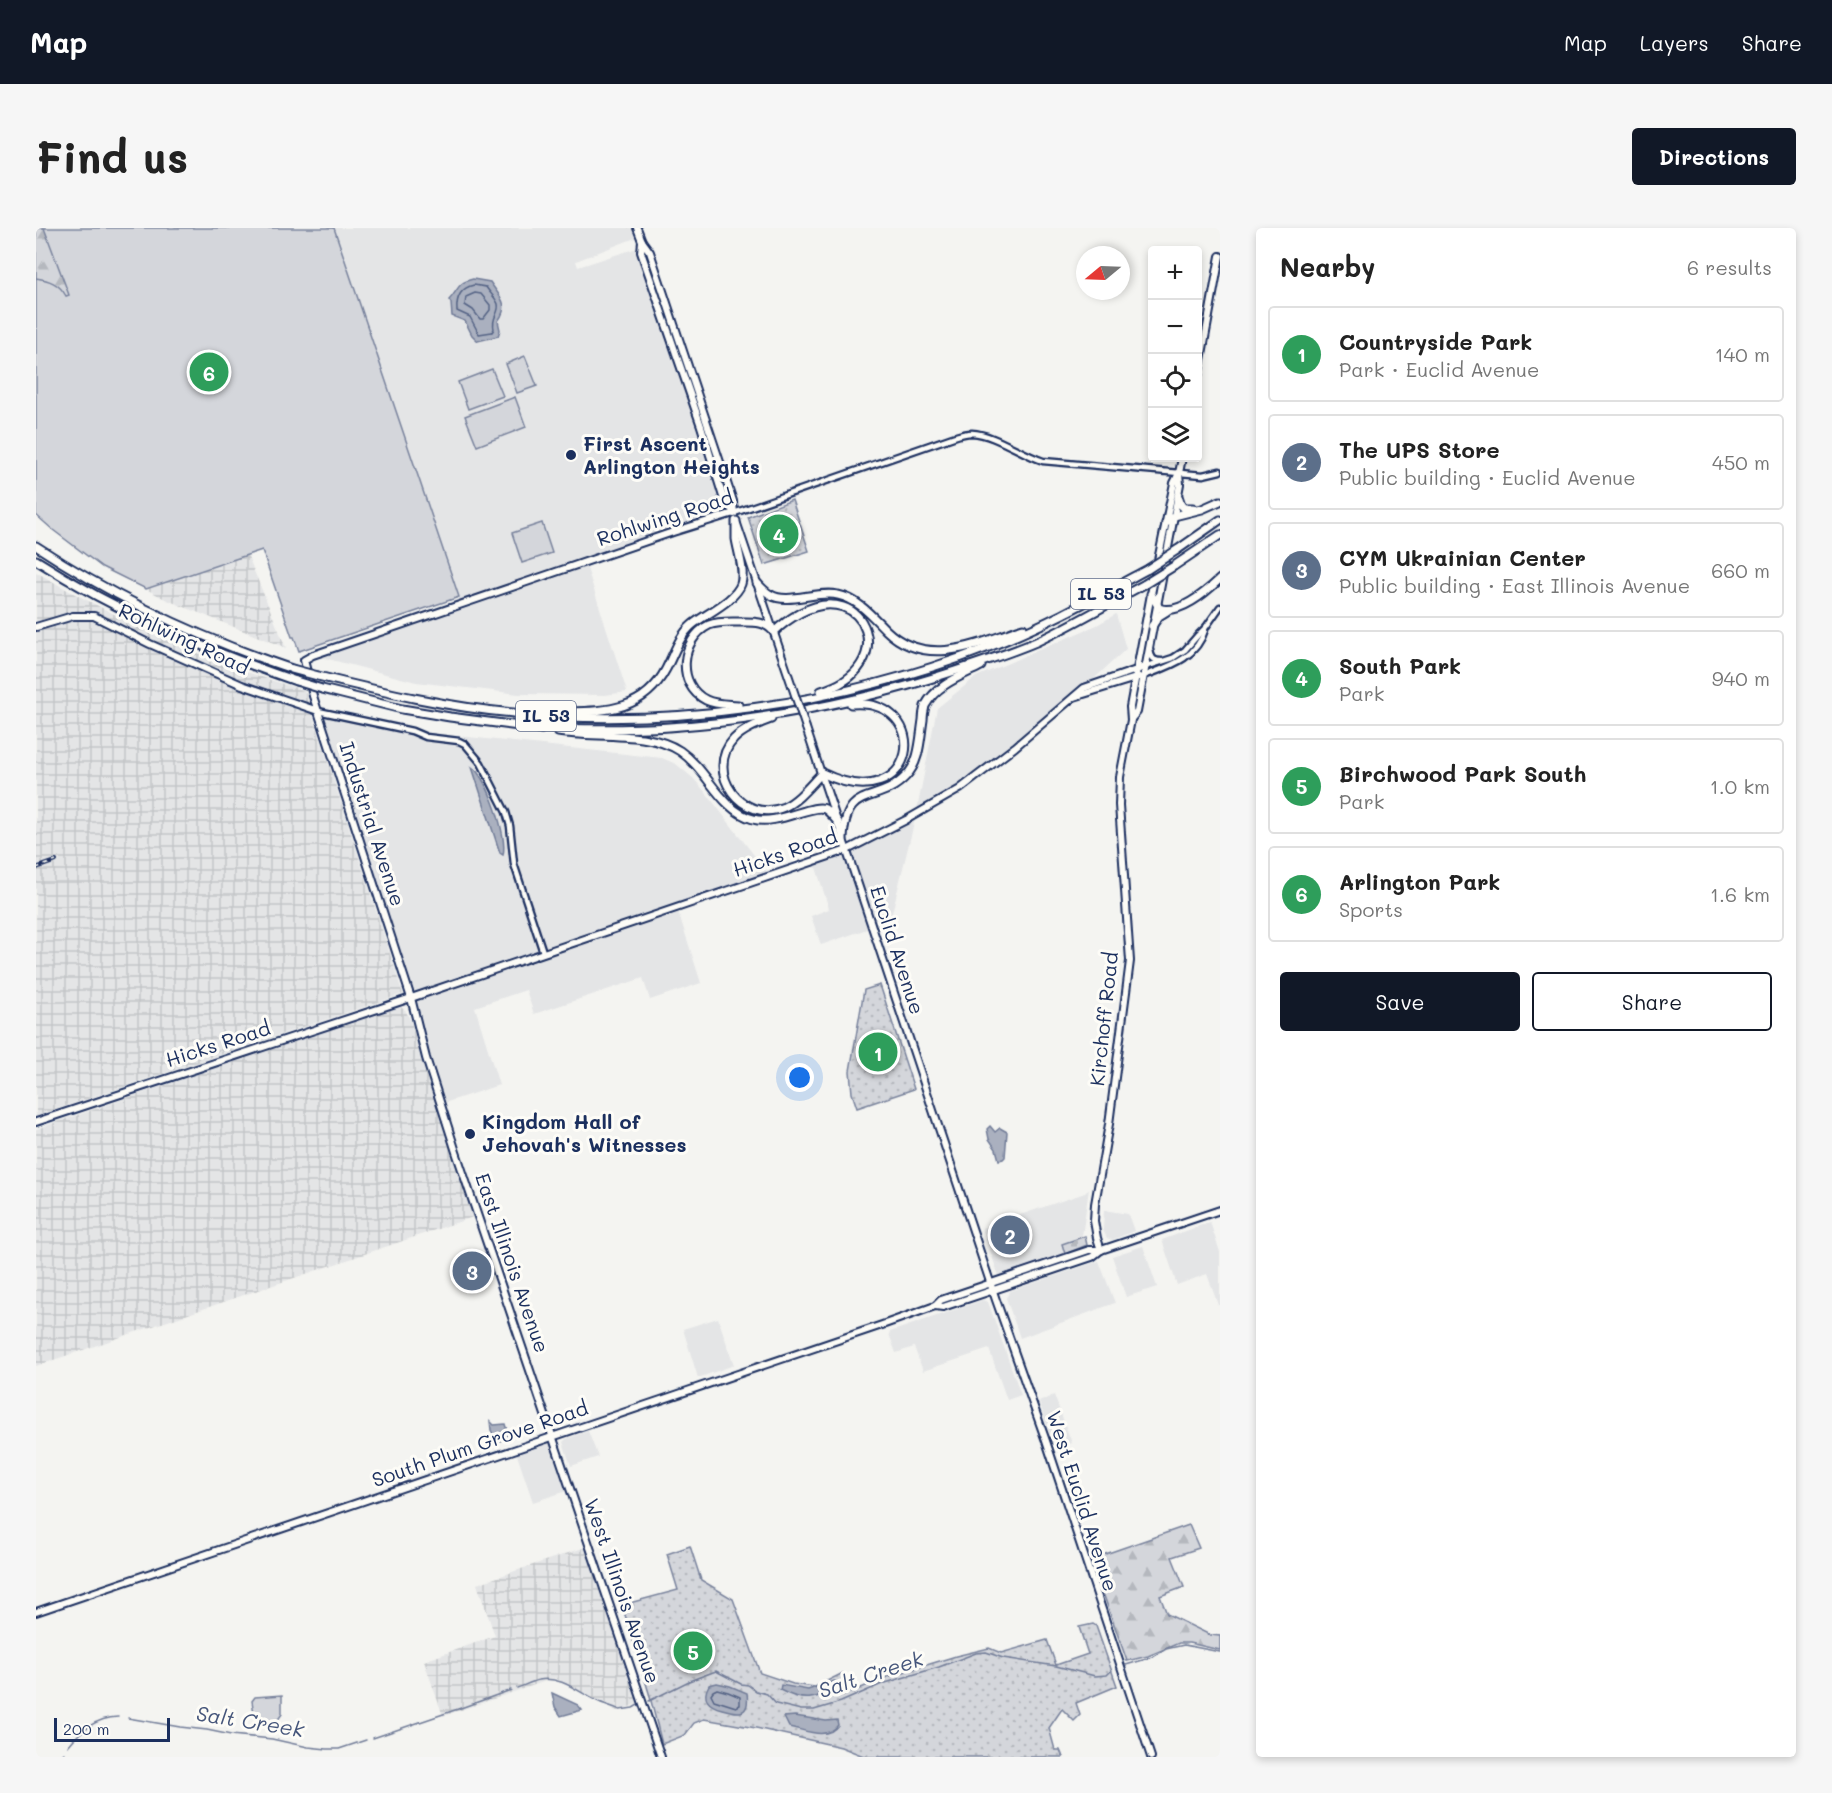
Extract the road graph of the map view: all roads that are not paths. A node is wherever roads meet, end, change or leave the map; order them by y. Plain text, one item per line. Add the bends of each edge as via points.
1 (637, 228) edge
2 (1220, 256) edge
3 (1201, 354) edge
4 (1181, 462) edge
5 (1220, 471) edge
6 (1179, 473) junction
7 (1178, 496) junction
8 (1218, 502) edge
9 (1174, 516) junction
10 (735, 517) junction
11 (1220, 520) edge
12 (1166, 523) junction
13 (1220, 535) edge
14 (36, 546) edge
15 (36, 560) edge
16 (1220, 579) edge
17 (757, 583) junction
18 (1151, 594) junction
19 (1157, 606) junction
20 (1220, 607) edge
21 (1168, 610) junction
22 (1054, 618) junction
23 (1152, 626) junction
24 (36, 627) edge
25 (1206, 627) junction
26 (774, 632) junction
27 (1149, 642) junction
28 (1005, 654) junction
29 (304, 660) joint
30 (1164, 661) junction
31 (1146, 667) junction
32 (1137, 670) junction
33 (1144, 675) junction
34 (1136, 678) junction
35 (1119, 683) junction
36 (1132, 695) junction
37 (1074, 698) junction
38 (792, 702) junction
39 (777, 704) junction
40 (828, 706) junction
41 (318, 711) junction
42 (513, 714) junction
43 (784, 715) junction
44 (1131, 720) junction
45 (537, 728) junction
46 (822, 773) junction
47 (838, 822) junction
48 (843, 838) junction
49 (847, 850) junction
50 (543, 952) junction
51 (411, 998) junction
52 (36, 1122) edge
53 (1220, 1210) edge
54 (1101, 1250) junction
55 (991, 1283) junction
56 (994, 1290) junction
57 (935, 1306) junction
58 (1029, 1397) joint
59 (551, 1436) junction
60 (36, 1612) edge
61 (661, 1757) edge
62 (1151, 1757) edge

1 - 10 main road via 641,252 724,500
2 - 3 main road
4 - 6 main road, Kirchoff Road
5 - 6 street, Rohlwing Road via 1203,475
6 - 7 main road, Kirchoff Road
6 - 10 street, Rohlwing Road via 1043,461 973,433
6 - 12 main road, Kirchoff Road
7 - 8 highway via 1187,509
7 - 9 main road, Kirchoff Road
8 - 9 highway
9 - 12 highway
9 - 19 main road, Kirchoff Road
10 - 17 main road, Euclid Avenue
10 - 29 main road, Rohlwing Road via 509,588
10 - 42 highway via 741,584 732,596 687,630 650,691 630,704 602,711
11 - 22 highway, IL 53, bridge via 1148,569
12 - 18 main road, Kirchoff Road
13 - 28 highway, IL 53, bridge via 1145,584 1038,641
14 - 42 highway, IL 53, bridge via 148,610 256,657 404,698
15 - 45 highway, IL 53, bridge via 155,627 296,681 402,709
16 - 21 highway via 1199,598
17 - 22 highway via 779,598 825,594 850,599 900,641 923,650 964,648
17 - 26 main road, Euclid Avenue
18 - 19 highway
18 - 32 main road, Kirchoff Road
19 - 21 highway
19 - 23 main road, Kirchoff Road
20 - 25 street
21 - 23 highway
22 - 38 highway, IL 53 via 916,672
23 - 27 main road, Kirchoff Road
24 - 41 main road, Rohlwing Road via 73,616 94,616 242,685
25 - 30 street via 1185,650
25 - 33 street via 1197,646 1183,660
26 - 38 highway via 812,607 830,604 850,610 866,630 867,652 853,675
26 - 39 highway via 759,622 709,626 689,644 685,669 691,686 705,700 722,704
26 - 46 main road, Euclid Avenue, bridge
27 - 30 street via 1151,657
27 - 31 main road, Kirchoff Road
28 - 40 highway, IL 53 via 921,682
28 - 48 highway via 948,682 934,694 925,708 916,761 908,774 897,785 854,804 846,815
29 - 41 main road, Industrial Avenue
30 - 31 street
31 - 32 main road
31 - 33 main road, Kirchoff Road
32 - 34 main road, Kirchoff Road
32 - 37 main road via 1084,688
33 - 34 main road
33 - 44 main road, Kirchoff Road via 1137,712
34 - 35 main road
34 - 36 main road, Kirchoff Road
35 - 36 main road via 1128,685
35 - 37 main road
36 - 44 main road, Kirchoff Road
37 - 49 main road, Hicks Road via 960,789
38 - 39 highway, IL 53
39 - 42 highway, IL 53 via 645,717
40 - 43 highway, IL 53
40 - 46 highway via 858,704 886,710 900,725 905,753 895,772 874,784 863,785
41 - 50 street via 459,741 473,752 506,812 514,864
41 - 51 main road, Industrial Avenue
43 - 45 highway, IL 53 via 670,727
43 - 46 highway via 748,729 730,744 723,766 728,788 748,807 771,811 791,803
44 - 54 main road, Kirchoff Road via 1120,777 1119,806 1130,961 1095,1204 1094,1221
45 - 47 highway via 663,742 693,760 730,807 741,814 771,821 820,808
46 - 47 main road, Euclid Avenue
47 - 48 main road, Euclid Avenue
48 - 49 main road, Euclid Avenue
49 - 50 main road, Hicks Road
49 - 55 main road, Euclid Avenue
50 - 51 main road, Hicks Road
51 - 52 main road, Hicks Road
51 - 59 main road, East Illinois Avenue via 428,1063
53 - 54 main road, South Plum Grove Road
54 - 55 main road, South Plum Grove Road via 1089,1250
54 - 56 main road, South Plum Grove Road via 1092,1257
55 - 56 main road, Euclid Avenue
55 - 57 main road, South Plum Grove Road via 940,1300
56 - 57 main road, South Plum Grove Road via 943,1307
56 - 58 main road, Euclid Avenue
57 - 59 main road, South Plum Grove Road
58 - 62 main road, West Euclid Avenue
59 - 60 main road, South Plum Grove Road
59 - 61 main road, West Illinois Avenue

